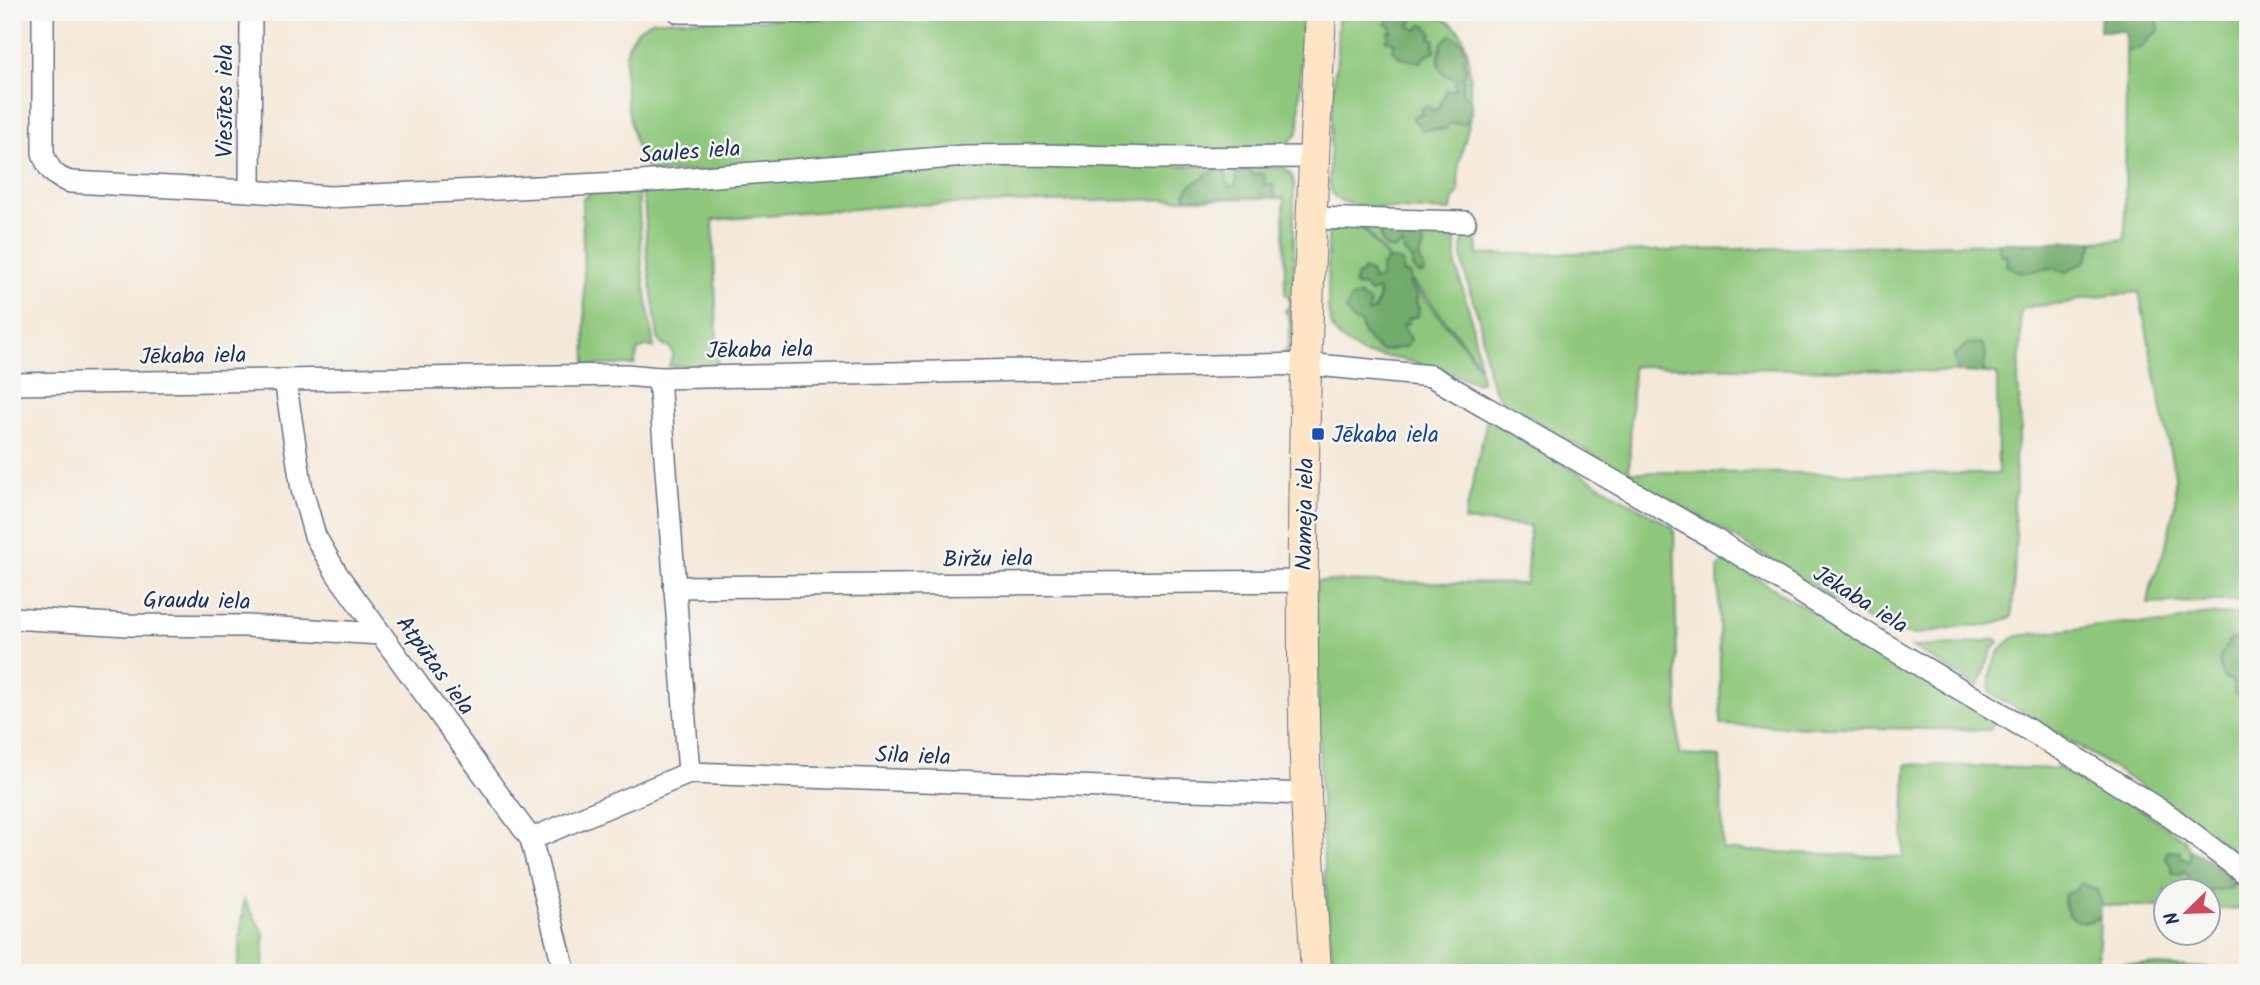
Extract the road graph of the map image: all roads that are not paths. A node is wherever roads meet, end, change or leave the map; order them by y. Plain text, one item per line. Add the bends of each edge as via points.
1 (43, 12) edge
2 (251, 12) edge
3 (679, 12) edge
4 (789, 12) edge
5 (817, 12) edge
6 (1321, 12) edge
7 (1314, 157) junction
8 (250, 191) junction
9 (1310, 218) junction
10 (1465, 222) dead end
11 (1307, 364) junction
12 (659, 378) junction
13 (285, 380) junction
14 (12, 384) edge
15 (1303, 581) junction
16 (674, 587) junction
17 (12, 618) edge
18 (381, 634) junction
19 (689, 773) junction
20 (1306, 794) junction
21 (531, 839) junction
22 (2248, 876) edge
23 (565, 973) edge
24 (1316, 973) edge

1 - 8 street, Saules iela via 43,153 54,174 71,182
2 - 8 street, Viesītes iela
3 - 4 street
4 - 5 street
6 - 7 street, Nameja iela
7 - 8 street, Saules iela via 965,156 641,182 330,197
7 - 9 street, Nameja iela
9 - 10 street
9 - 11 street, Nameja iela
11 - 12 street, Jēkaba iela
11 - 15 street, Nameja iela
11 - 22 street, Jēkaba iela via 1431,376 1711,537 2091,767 2171,817
12 - 13 street, Jēkaba iela via 626,374
12 - 16 street
13 - 14 street, Jēkaba iela
13 - 18 street, Atpūtas iela via 302,490 315,536
15 - 16 street, Biržu iela
15 - 20 street, Nameja iela
16 - 19 street
17 - 18 street, Graudu iela
18 - 21 street, Atpūtas iela
19 - 20 street, Sila iela
19 - 21 street, Sila iela
20 - 24 street, Nameja iela
21 - 23 street, Atpūtas iela

